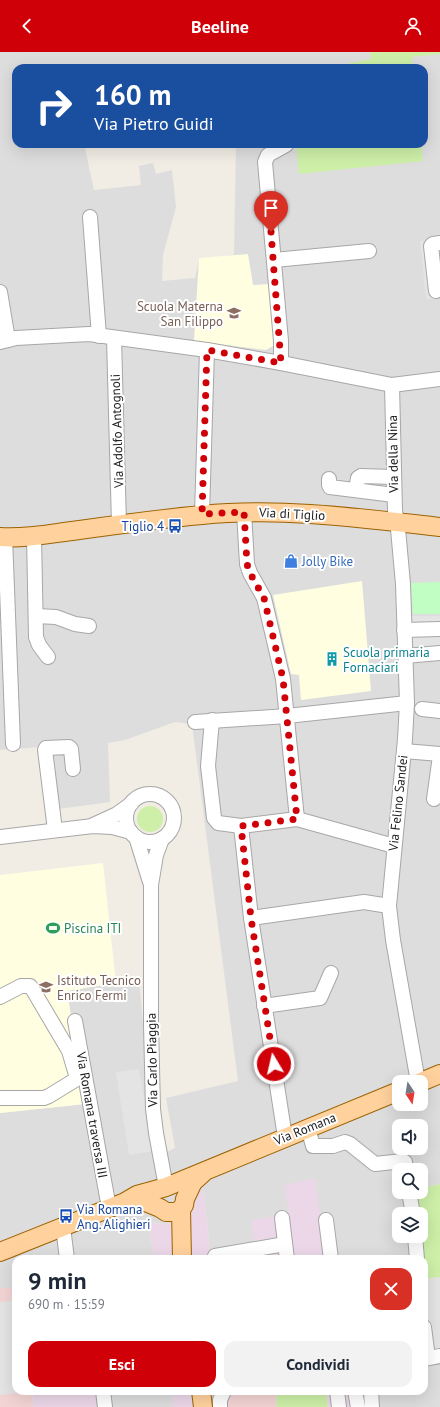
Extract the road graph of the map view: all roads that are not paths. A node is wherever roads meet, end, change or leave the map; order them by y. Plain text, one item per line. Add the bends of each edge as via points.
1 (281, 148) edge
2 (90, 217) dead end
3 (440, 243) edge
4 (368, 251) dead end
5 (274, 260) junction
6 (436, 291) dead end
7 (0, 292) edge
8 (99, 336) junction
9 (114, 338) junction
10 (4, 341) edge
11 (207, 350) junction
12 (281, 363) junction
13 (440, 379) edge
14 (392, 386) junction
15 (394, 477) junction
16 (329, 479) dead end
17 (356, 490) junction
18 (394, 495) junction
19 (244, 512) junction
20 (202, 514) junction
21 (398, 522) junction
22 (119, 525) junction
23 (440, 527) edge
24 (34, 536) junction
25 (2, 537) edge
26 (36, 616) junction
27 (89, 626) dead end
28 (440, 629) edge
29 (404, 630) junction
30 (440, 653) edge
31 (406, 656) junction
32 (48, 657) dead end
33 (406, 703) junction
34 (422, 709) dead end
35 (440, 711) edge
36 (287, 716) junction
37 (212, 720) junction
38 (195, 722) dead end
39 (13, 744) dead end
40 (404, 751) junction
41 (440, 755) edge
42 (73, 769) dead end
43 (434, 799) dead end
44 (131, 804) junction
45 (297, 819) junction
46 (93, 826) junction
47 (241, 826) junction
48 (54, 830) junction
49 (133, 834) junction
50 (0, 837) edge
51 (162, 839) junction
52 (394, 846) junction
53 (151, 885) junction
54 (389, 906) junction
55 (251, 918) junction
56 (331, 973) dead end
57 (0, 997) edge
58 (264, 1006) junction
59 (75, 1021) dead end
60 (440, 1074) edge
61 (419, 1075) edge
62 (428, 1079) edge
63 (392, 1094) edge
64 (0, 1098) edge
65 (308, 1128) junction
66 (285, 1137) junction
67 (405, 1163) edge
68 (211, 1168) junction
69 (166, 1187) junction
70 (117, 1205) junction
71 (173, 1207) junction
72 (282, 1218) dead end
73 (326, 1220) dead end
74 (63, 1227) junction
75 (416, 1243) edge
76 (285, 1244) junction
77 (0, 1252) edge
78 (66, 1255) edge
79 (182, 1255) edge
80 (221, 1255) edge
81 (286, 1255) edge
82 (330, 1255) edge
83 (417, 1255) edge
84 (428, 1345) edge
85 (431, 1358) edge
86 (104, 1395) edge
87 (202, 1395) edge
88 (222, 1395) edge
89 (338, 1395) edge
90 (356, 1395) edge
91 (370, 1395) edge
92 (105, 1407) edge
93 (203, 1407) edge
94 (220, 1407) edge
95 (339, 1407) edge
96 (358, 1407) edge
97 (372, 1407) edge

1 - 5 street via 268,155 265,162
2 - 8 street
3 - 6 street via 431,246
4 - 5 street
5 - 12 street
7 - 10 street
8 - 9 street
8 - 10 street via 61,335
9 - 11 street
9 - 22 street, Via Adolfo Antognoli
11 - 12 street
11 - 20 street
12 - 14 street
13 - 14 street
14 - 15 street, Via della Nina
15 - 17 street via 361,476 358,478
15 - 18 street, Via della Nina
16 - 17 street via 330,487
17 - 18 street
18 - 21 street, Via della Nina
19 - 20 main road, Via di Tiglio
19 - 21 main road, Via di Tiglio via 296,512
19 - 36 street via 247,564 264,598 283,679
20 - 22 main road, Via di Tiglio
21 - 23 main road, Via di Tiglio
21 - 29 street, Via Felino Sandei
22 - 24 main road, Via di Tiglio
24 - 25 main road, Via di Tiglio
24 - 26 street
25 - 39 street
26 - 27 street via 56,617
26 - 32 street via 36,637
28 - 29 street
29 - 31 street, Via Felino Sandei
30 - 31 street
31 - 33 street, Via Felino Sandei
33 - 36 street
33 - 40 street, Via Felino Sandei
34 - 35 street
36 - 37 street
36 - 45 street
37 - 38 street
37 - 47 street via 208,766 214,818 218,823
40 - 41 street
40 - 52 street, Via Felino Sandei
41 - 43 street
42 - 48 street via 69,747 46,748
44 - 46 street
44 - 49 street via 126,819
44 - 51 street via 148,795 160,797 169,804 174,815 173,823 168,834
45 - 47 street
45 - 52 street
46 - 48 street
46 - 49 street via 112,827
47 - 55 street
48 - 50 street
49 - 51 street via 149,842
49 - 53 street, Via Carlo Piaggia
51 - 53 street, Via Carlo Piaggia via 156,855
52 - 54 street, Via Felino Sandei
53 - 69 street, Via Carlo Piaggia via 153,1109
54 - 55 street via 364,902
54 - 61 street, Via Felino Sandei
55 - 58 street
56 - 58 street via 320,998
57 - 64 street via 21,986 30,986 69,1050 77,1078 44,1098
58 - 66 street
59 - 70 street, Via Romana traversa III
60 - 62 main road
63 - 65 main road, Via Romana
65 - 66 main road, Via Romana
65 - 67 street via 314,1146 333,1146 345,1142 375,1164 403,1161
66 - 68 main road, Via Romana
68 - 69 main road, Via Romana
68 - 71 main road, Via Romana via 192,1182
69 - 70 main road, Via Romana via 137,1195
69 - 71 main road via 174,1186 183,1193
70 - 71 main road, Via Romana via 143,1201
70 - 74 main road, Via Romana
71 - 79 main road
72 - 76 street
73 - 82 street
74 - 77 main road, Via Romana
74 - 78 street
75 - 83 street
76 - 80 street
76 - 81 street
84 - 85 street
86 - 92 street
87 - 93 main road
88 - 94 street
89 - 95 street
90 - 96 street
91 - 97 street

